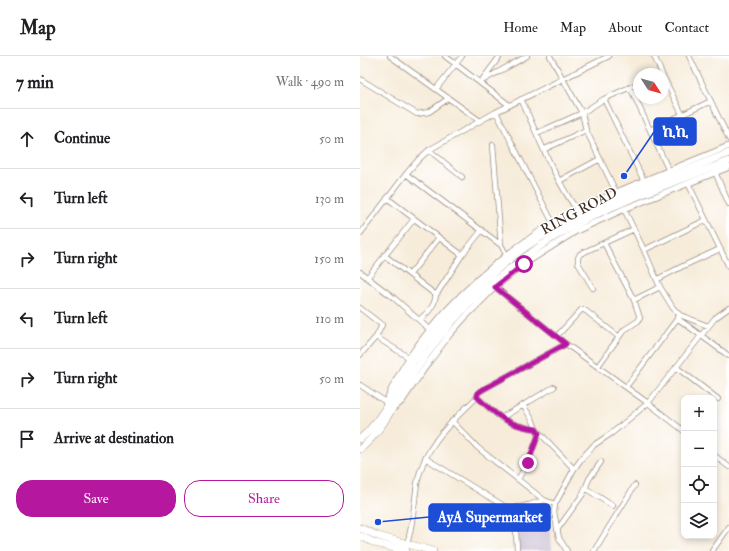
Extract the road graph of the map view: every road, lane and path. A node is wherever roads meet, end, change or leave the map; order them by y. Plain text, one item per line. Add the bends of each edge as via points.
1 (390, 56) edge
2 (444, 56) edge
3 (462, 56) edge
4 (500, 56) edge
5 (527, 56) edge
6 (550, 56) edge
7 (609, 56) edge
8 (654, 56) edge
9 (689, 56) edge
10 (456, 64) junction
11 (659, 68) edge
12 (563, 79) junction
13 (360, 80) edge
14 (480, 82) junction
15 (633, 86) edge
16 (630, 87) junction
17 (669, 88) edge
18 (436, 89) junction
19 (449, 98) junction
20 (521, 99) junction
21 (604, 99) junction
22 (711, 101) junction
23 (509, 105) junction
24 (496, 112) junction
25 (582, 113) junction
26 (682, 114) junction
27 (480, 121) junction
28 (586, 130) junction
29 (650, 130) junction
30 (728, 132) edge
31 (537, 133) junction
32 (729, 138) edge
33 (494, 145) dead end
34 (729, 146) edge
35 (545, 149) junction
36 (429, 150) junction
37 (729, 153) edge
38 (600, 159) junction
39 (729, 161) edge
40 (729, 167) edge
41 (669, 171) junction
42 (715, 172) junction
43 (406, 174) junction
44 (462, 177) dead end
45 (559, 181) junction
46 (644, 181) junction
47 (688, 183) junction
48 (616, 192) junction
49 (387, 198) junction
50 (729, 204) edge
51 (624, 209) junction
52 (578, 210) junction
53 (414, 219) junction
54 (706, 220) junction
55 (553, 223) junction
56 (634, 229) junction
57 (482, 230) junction
58 (360, 234) edge
59 (440, 238) junction
60 (604, 243) junction
61 (501, 245) junction
62 (720, 249) junction
63 (644, 250) junction
64 (506, 254) junction
65 (384, 255) junction
66 (462, 255) junction
67 (729, 267) edge
68 (360, 272) edge
69 (410, 274) junction
70 (367, 278) junction
71 (658, 279) junction
72 (495, 287) junction
73 (660, 287) junction
74 (593, 288) dead end
75 (436, 295) junction
76 (634, 300) junction
77 (360, 308) edge
78 (729, 308) edge
79 (678, 316) junction
80 (419, 320) junction
81 (708, 326) junction
82 (430, 330) junction
83 (557, 336) junction
84 (376, 337) junction
85 (619, 337) junction
86 (702, 337) junction
87 (360, 344) edge
88 (566, 344) junction
89 (366, 348) junction
90 (360, 355) edge
91 (729, 356) edge
92 (408, 357) junction
93 (598, 366) junction
94 (676, 367) junction
95 (360, 385) edge
96 (554, 387) dead end
97 (626, 387) junction
98 (477, 397) junction
99 (718, 399) dead end
100 (648, 403) junction
101 (388, 405) junction
102 (523, 405) junction
103 (501, 418) junction
104 (452, 422) junction
105 (681, 429) edge
106 (537, 431) junction
107 (360, 438) edge
108 (360, 449) edge
109 (717, 457) edge
110 (424, 458) junction
111 (601, 462) dead end
112 (729, 467) edge
113 (574, 469) junction
114 (518, 479) junction
115 (635, 485) dead end
116 (585, 488) junction
117 (544, 500) junction
118 (555, 504) junction
119 (613, 506) dead end
120 (515, 508) junction
121 (729, 527) edge
122 (360, 528) edge
123 (557, 530) junction
124 (360, 536) edge
125 (406, 548) edge
126 (433, 551) edge
127 (517, 551) edge
128 (567, 551) edge
129 (594, 551) edge
130 (712, 551) edge

1 - 18 street
2 - 10 street
3 - 10 street
4 - 14 street
5 - 14 street
6 - 12 street
7 - 12 street
8 - 11 street
9 - 22 street
10 - 14 street
10 - 18 street
12 - 20 street
12 - 25 street
13 - 19 street via 417,114 429,112
14 - 23 street
15 - 16 street
16 - 21 street
16 - 29 street
17 - 26 street
18 - 19 street
19 - 27 street
20 - 23 street
20 - 31 street
21 - 25 street
21 - 46 street
22 - 26 street
22 - 30 street
23 - 24 street
24 - 27 street
24 - 55 street
25 - 28 street
25 - 31 street
26 - 29 street
27 - 36 street
28 - 35 street
28 - 38 street
29 - 41 street
30 - 32 street
31 - 35 street
33 - 61 street
34 - 41 street
35 - 45 street
36 - 43 street
36 - 44 street
37 - 101 main road, RING ROAD via 608,202 563,224 515,255 448,316 419,354
38 - 45 street
38 - 48 street
39 - 101 main road, RING ROAD via 588,219 520,261 477,296 453,320
40 - 42 street
41 - 46 street
42 - 47 street
42 - 50 street
43 - 49 street
43 - 57 street
45 - 52 street
46 - 48 street
47 - 51 street
47 - 54 street
48 - 52 street
49 - 53 street
49 - 58 street
51 - 56 street
51 - 72 street via 576,231 524,264
52 - 55 street
53 - 59 street
53 - 65 street
54 - 62 street
54 - 63 street
55 - 64 street
56 - 60 street
56 - 63 street
57 - 61 street
57 - 66 street
59 - 66 street
59 - 69 street
60 - 74 street via 580,254 578,258 578,263
60 - 76 street
61 - 64 street
62 - 67 street
62 - 71 street
63 - 71 street
64 - 82 street via 460,296
65 - 69 street
65 - 70 street
66 - 75 street
68 - 70 street
69 - 75 street
70 - 80 street
71 - 73 street
72 - 83 street
72 - 101 street via 449,335 402,401
73 - 76 street
73 - 79 street
75 - 80 street via 429,311
76 - 85 street via 640,318
77 - 84 street via 382,326
78 - 81 street
79 - 81 street
79 - 86 street
79 - 97 street
80 - 82 street
81 - 86 street
82 - 92 street
83 - 85 street via 582,309
83 - 88 street
84 - 89 street
84 - 92 street
85 - 93 street
86 - 91 street
86 - 94 street
87 - 89 street
88 - 93 street
88 - 98 street via 482,390
89 - 90 street
92 - 101 street via 392,386
93 - 97 street
94 - 99 street
94 - 100 street
95 - 101 street
96 - 102 street
97 - 100 street
98 - 103 street
98 - 104 street
100 - 105 street
100 - 113 street via 594,445
101 - 107 main road, RING ROAD
101 - 108 main road, RING ROAD via 374,437
102 - 103 street
102 - 106 street
103 - 106 street
104 - 110 street
104 - 114 street via 478,448
106 - 113 street
106 - 114 street via 528,463
109 - 112 street
110 - 120 street via 503,506
110 - 125 street via 417,482
111 - 116 street
113 - 118 street
114 - 117 street
115 - 129 street
116 - 119 street
116 - 123 street
117 - 118 street
117 - 120 street
118 - 123 street
120 - 127 street
121 - 130 street
122 - 125 main road
123 - 128 street
124 - 125 main road via 375,542
125 - 126 main road

